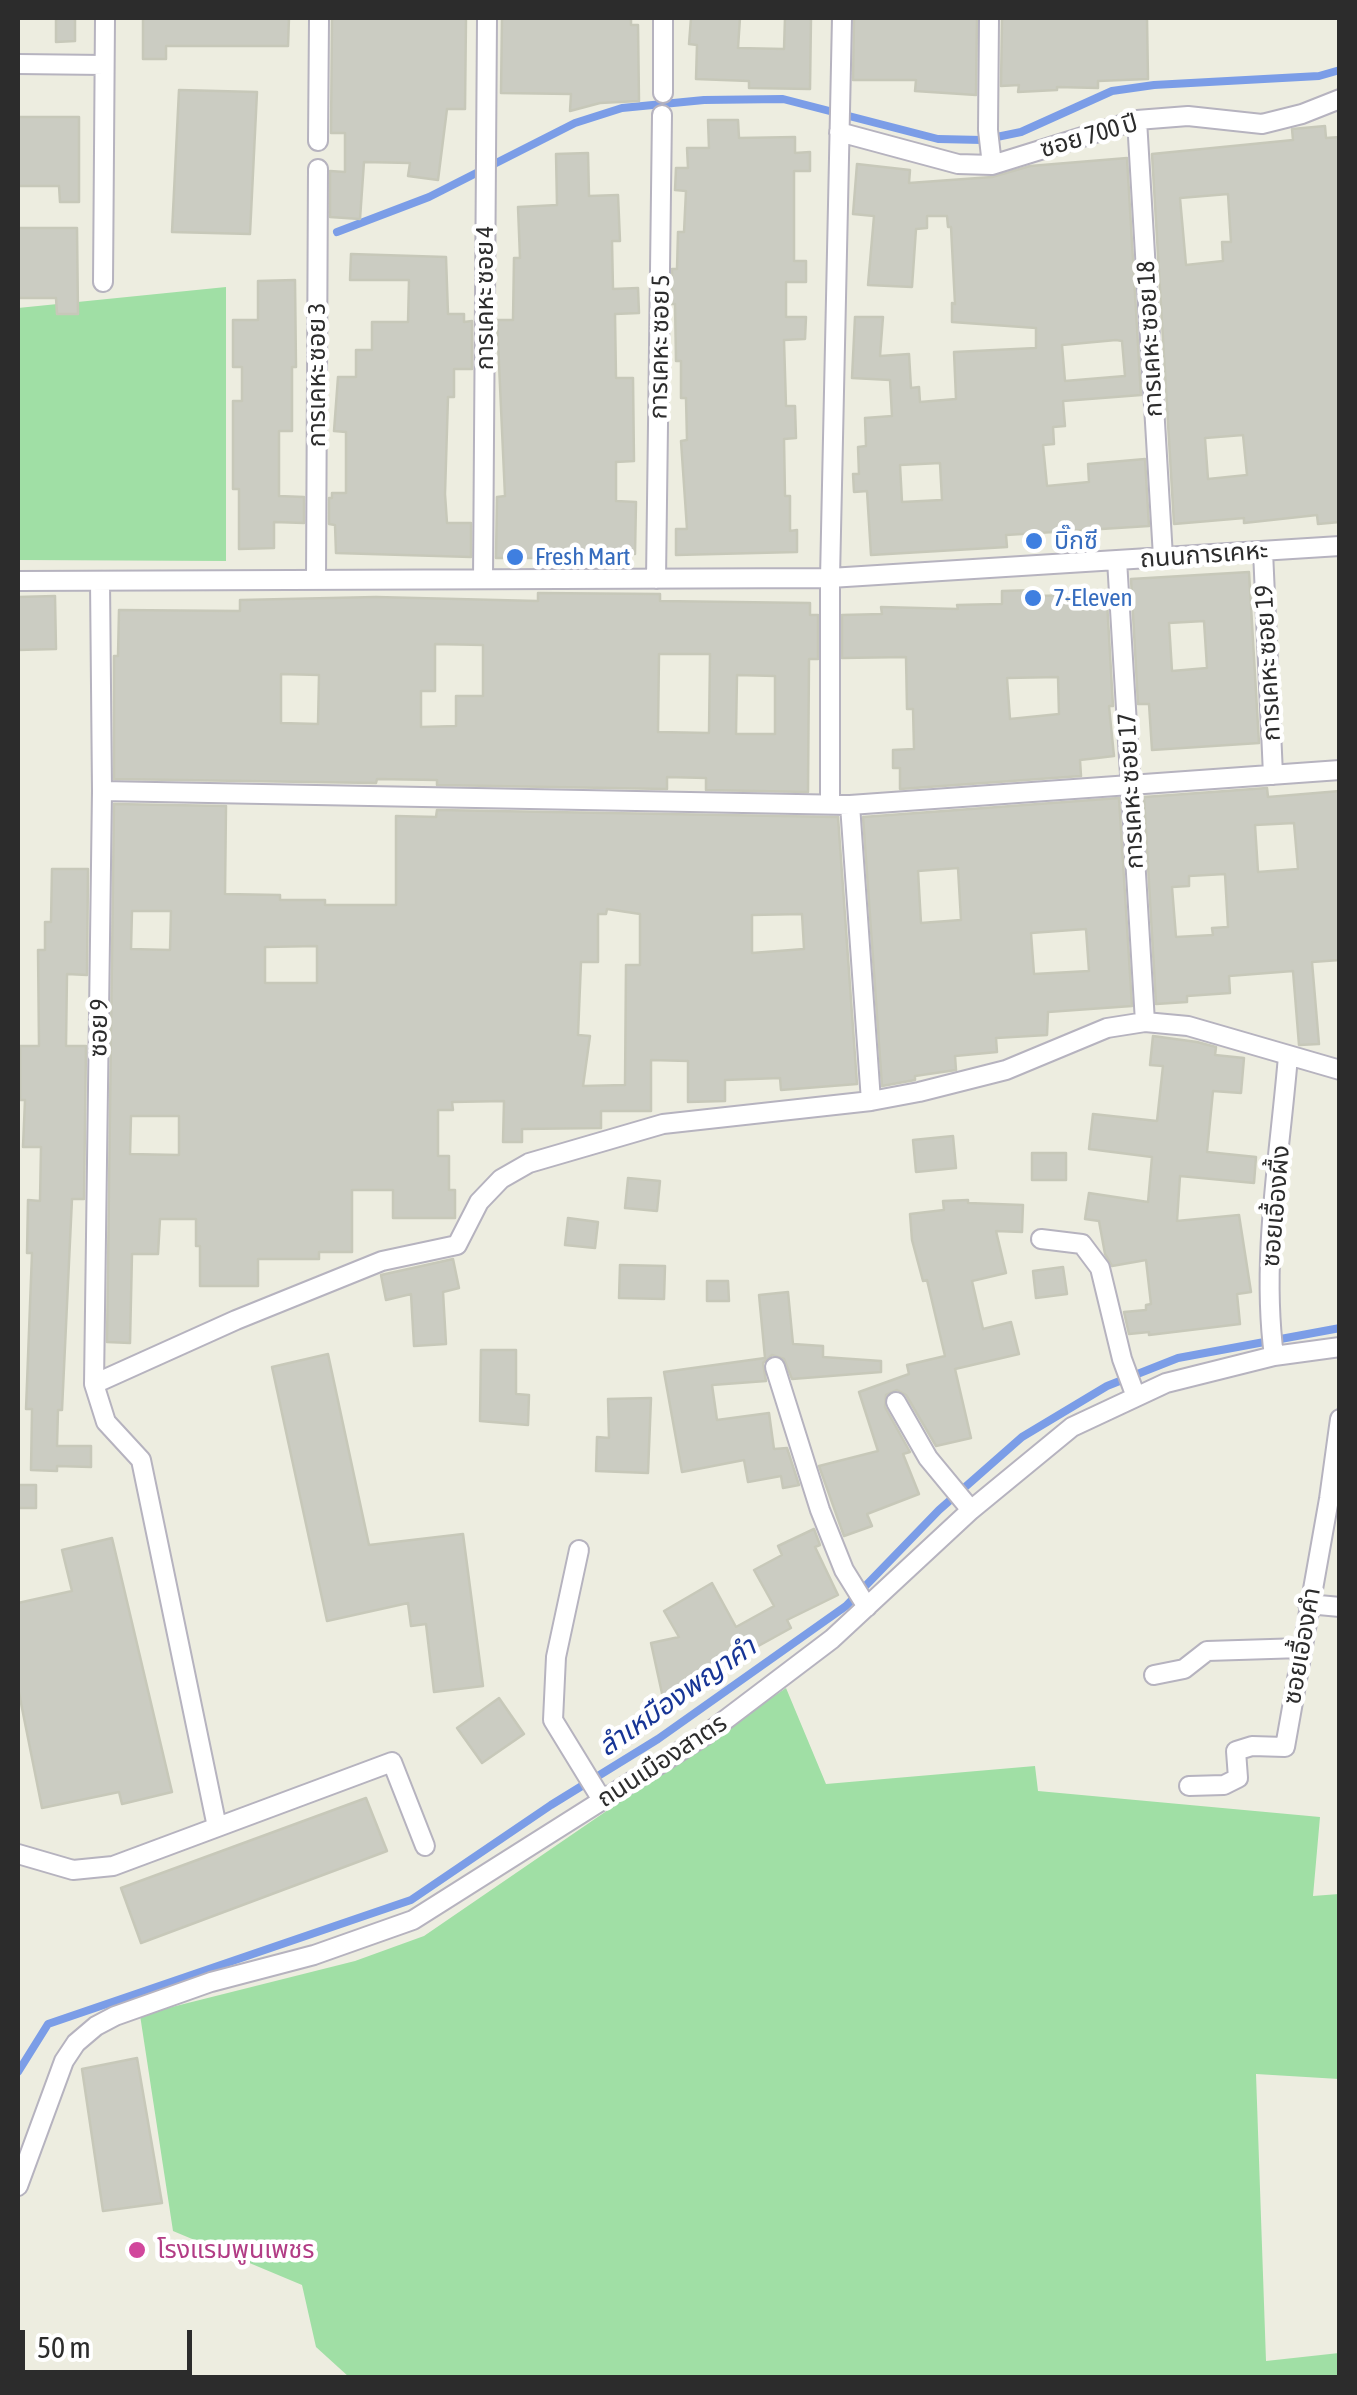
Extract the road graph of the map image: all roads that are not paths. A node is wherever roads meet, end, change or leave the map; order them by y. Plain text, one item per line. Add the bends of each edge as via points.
1 (105, 18) edge
2 (320, 18) edge
3 (487, 18) edge
4 (662, 18) edge
5 (842, 18) edge
6 (989, 18) edge
7 (18, 64) edge
8 (104, 65) junction
9 (662, 93) dead end
10 (1340, 98) edge
11 (662, 115) dead end
12 (1137, 120) junction
13 (839, 132) junction
14 (318, 141) dead end
15 (992, 164) junction
16 (318, 169) dead end
17 (103, 282) dead end
18 (1340, 546) edge
19 (1263, 551) junction
20 (1163, 557) junction
21 (1117, 560) junction
22 (830, 578) junction
23 (656, 579) junction
24 (316, 580) junction
25 (483, 580) junction
26 (18, 581) edge
27 (100, 581) junction
28 (1340, 770) edge
29 (1273, 774) junction
30 (1131, 786) junction
31 (102, 791) junction
32 (830, 803) junction
33 (850, 804) junction
34 (1145, 1022) junction
35 (1288, 1056) junction
36 (1340, 1070) edge
37 (871, 1101) junction
38 (1041, 1239) dead end
39 (1340, 1347) edge
40 (1273, 1350) junction
41 (775, 1367) dead end
42 (94, 1384) junction
43 (1133, 1391) junction
44 (896, 1402) dead end
45 (1340, 1419) edge
46 (1334, 1499) edge
47 (967, 1506) junction
48 (579, 1550) dead end
49 (864, 1602) junction
50 (1308, 1604) junction
51 (1340, 1607) edge
52 (1302, 1648) junction
53 (1154, 1675) dead end
54 (1189, 1786) dead end
55 (598, 1792) junction
56 (217, 1827) junction
57 (426, 1846) dead end
58 (18, 1854) edge
59 (18, 2186) edge

1 - 8 street
2 - 14 street
3 - 25 street, การเคหะ ซอย 4
4 - 9 street
5 - 13 street
6 - 15 street
7 - 8 street
8 - 17 street
10 - 12 street, ซอย 700 ปี via 1262,124 1188,116
11 - 23 street, การเคหะ ซอย 5
12 - 15 street, ซอย 700 ปี
12 - 20 street, การเคหะ ซอย 18
13 - 15 street, ซอย 700 ปี via 958,164
13 - 22 street
16 - 24 street, การเคหะ ซอย 3
18 - 19 street, ถนนการเคหะ
19 - 20 street, ถนนการเคหะ
19 - 29 street, การเคหะ ซอย 19
20 - 21 street, ถนนการเคหะ
21 - 22 street, ถนนการเคหะ
21 - 30 street, การเคหะ ซอย 17
22 - 23 street, ถนนการเคหะ
22 - 32 street
23 - 25 street, ถนนการเคหะ
24 - 25 street, ถนนการเคหะ
24 - 27 street, ถนนการเคหะ
26 - 27 street, ถนนการเคหะ
27 - 31 street, ซอย 9
28 - 29 street
29 - 30 street
30 - 33 street
30 - 34 street, การเคหะ ซอย 17
31 - 32 street
31 - 42 street, ซอย 9
32 - 33 street
33 - 37 street
34 - 35 street via 1188,1026
34 - 37 street via 1107,1028 1006,1070
35 - 36 street
35 - 40 street, ซอยเอื้องผื้ง via 1270,1268
37 - 42 street via 663,1124 529,1163 479,1202 457,1245 382,1261
38 - 43 street via 1082,1244 1100,1268
39 - 40 street, ถนนเมืองสาตร
40 - 43 street, ถนนเมืองสาตร
41 - 49 street via 820,1510
42 - 56 street, ซอย 9 via 106,1422 141,1460
43 - 47 street, ถนนเมืองสาตร via 1072,1427
44 - 47 street via 928,1458
45 - 46 street, ซอยเอื้องคำ
46 - 50 street, ซอยเอื้องคำ
47 - 49 street, ถนนเมืองสาตร
48 - 55 street via 555,1673 554,1720
49 - 55 street, ถนนเมืองสาตร via 832,1639 704,1736
50 - 51 street
50 - 52 street, ซอยเอื้องคำ
52 - 53 street via 1207,1650 1184,1669
52 - 54 street, ซอยเอื้องคำ via 1284,1747 1236,1751 1238,1778 1224,1786
55 - 59 street, ถนนเมืองสาตร via 413,1920 96,2026 64,2061
56 - 57 street via 392,1762
56 - 58 street via 113,1866 73,1870

